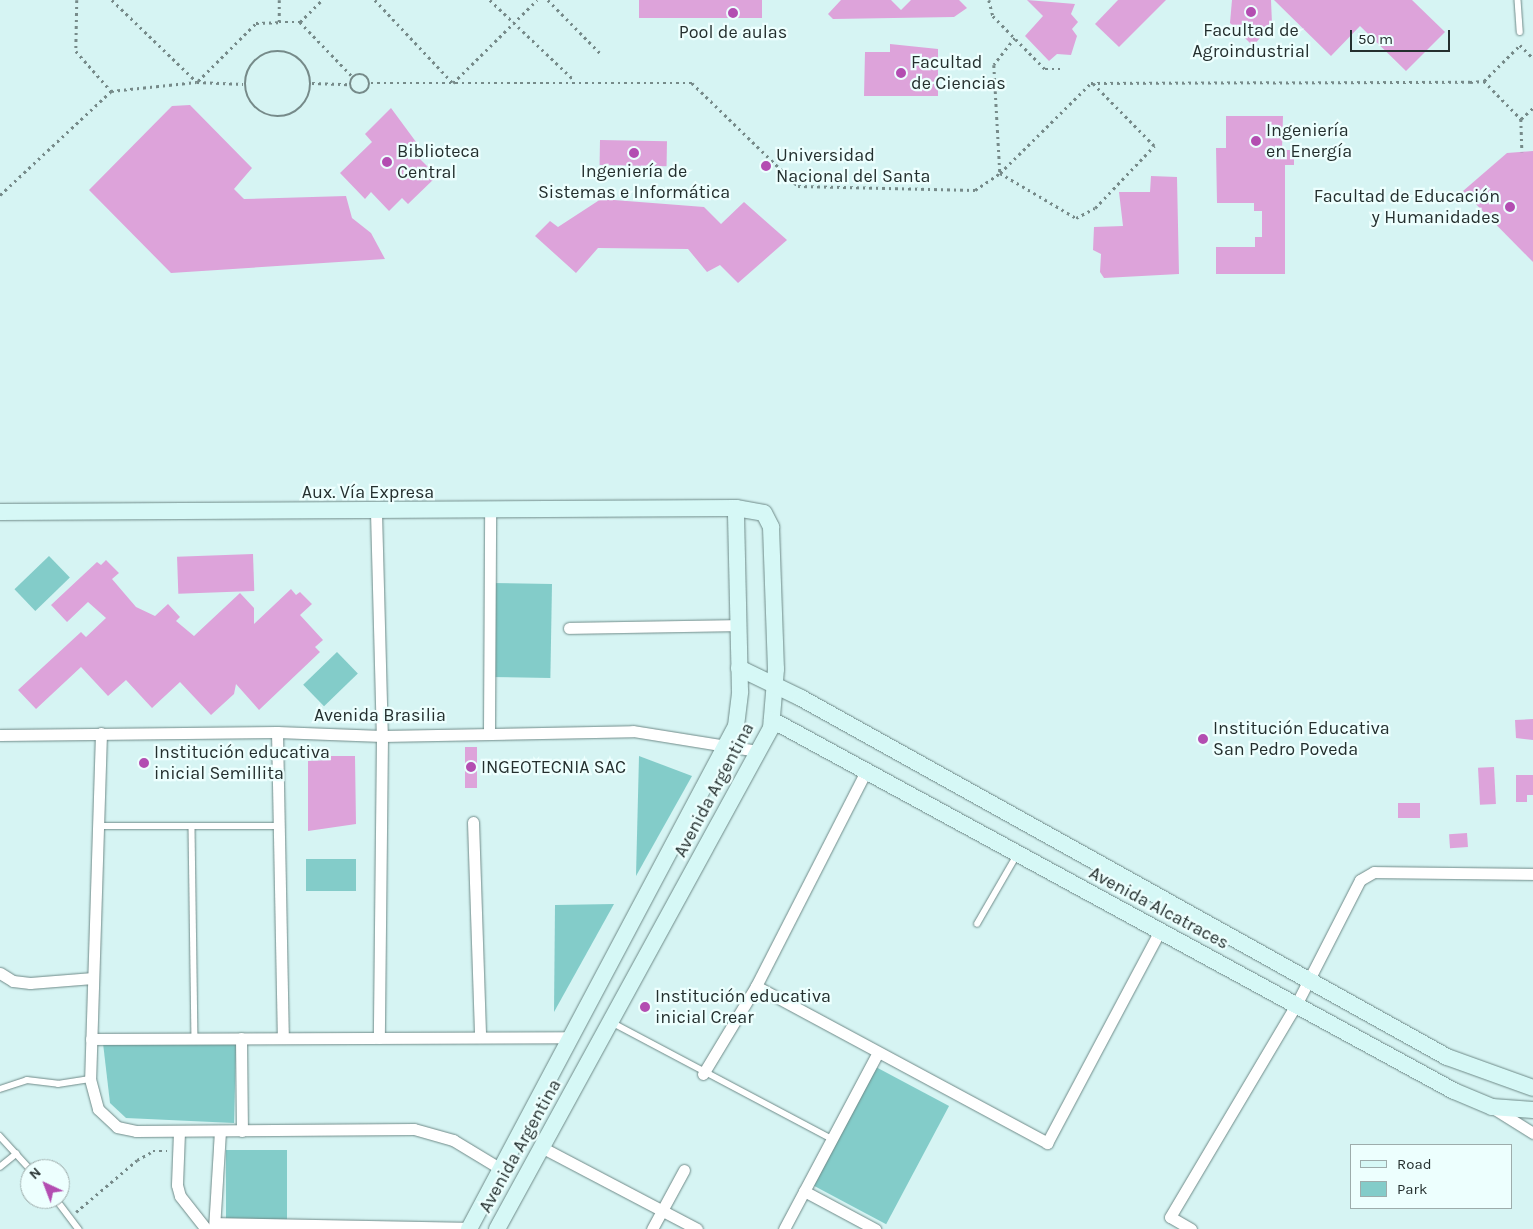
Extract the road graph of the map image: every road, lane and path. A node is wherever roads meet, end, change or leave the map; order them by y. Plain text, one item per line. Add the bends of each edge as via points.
1 (77, 0) edge
2 (112, 0) edge
3 (279, 0) edge
4 (322, 0) edge
5 (375, 0) edge
6 (490, 0) edge
7 (537, 0) edge
8 (548, 0) edge
9 (989, 0) edge
10 (1518, 0) edge
11 (279, 22) junction
12 (300, 22) junction
13 (513, 22) junction
14 (1520, 32) dead end
15 (1015, 38) junction
16 (602, 55) dead end
17 (1533, 58) edge
18 (1064, 69) dead end
19 (352, 76) junction
20 (575, 81) junction
21 (1484, 81) junction
22 (197, 82) junction
23 (312, 82) junction
24 (371, 83) junction
25 (453, 83) junction
26 (1091, 83) junction
27 (243, 84) junction
28 (348, 84) junction
29 (111, 91) junction
30 (1533, 108) edge
31 (1521, 119) junction
32 (1522, 152) dead end
33 (1000, 173) junction
34 (0, 195) edge
35 (736, 508) junction
36 (490, 511) junction
37 (0, 512) edge
38 (376, 512) junction
39 (738, 625) junction
40 (569, 628) dead end
41 (739, 668) junction
42 (776, 686) junction
43 (772, 720) junction
44 (489, 731) junction
45 (277, 732) junction
46 (101, 733) junction
47 (0, 735) edge
48 (382, 736) junction
49 (727, 744) junction
50 (758, 751) junction
51 (866, 771) junction
52 (473, 822) dead end
53 (98, 826) junction
54 (279, 826) junction
55 (192, 827) junction
56 (1017, 854) junction
57 (1533, 874) edge
58 (977, 924) dead end
59 (1159, 932) junction
60 (1, 975) edge
61 (93, 978) junction
62 (1309, 980) junction
63 (756, 986) junction
64 (1297, 1003) junction
65 (611, 1022) junction
66 (571, 1037) junction
67 (195, 1038) junction
68 (241, 1038) junction
69 (283, 1038) junction
70 (380, 1038) junction
71 (480, 1038) junction
72 (91, 1039) junction
73 (878, 1052) junction
74 (703, 1074) junction
75 (90, 1079) junction
76 (1533, 1088) edge
77 (0, 1090) edge
78 (1492, 1107) junction
79 (1533, 1110) edge
80 (242, 1131) junction
81 (179, 1132) junction
82 (220, 1132) junction
83 (1533, 1133) edge
84 (0, 1136) edge
85 (832, 1139) junction
86 (541, 1147) junction
87 (177, 1151) junction
88 (16, 1154) junction
89 (21, 1159) edge
90 (0, 1168) edge
91 (501, 1169) junction
92 (684, 1170) dead end
93 (491, 1188) junction
94 (804, 1191) junction
95 (514, 1198) junction
96 (65, 1209) edge
97 (663, 1210) junction
98 (71, 1216) junction
99 (212, 1227) edge
100 (79, 1229) edge
101 (469, 1229) edge
102 (498, 1229) edge
103 (652, 1229) edge
104 (698, 1229) edge
105 (784, 1229) edge
106 (875, 1229) edge
107 (1191, 1229) edge

1 - 29 path via 76,51
2 - 22 path
3 - 11 path
4 - 12 path
5 - 25 path
6 - 13 path
7 - 13 path
8 - 16 path
9 - 15 path via 993,16
10 - 14 lane
11 - 12 path
11 - 22 path via 256,23
12 - 19 path
13 - 20 path
13 - 25 path
15 - 18 path via 1045,69
15 - 33 path via 997,60 993,72
17 - 21 path via 1520,45
19 - 24 path via 364,75
19 - 28 path
20 - 25 path
20 - 33 path via 692,83 798,186 975,190
21 - 26 path
21 - 31 path
22 - 27 path
22 - 29 path
23 - 27 path via 312,76 287,50 271,49 243,75
23 - 27 path via 312,92 284,119 270,119 243,92
23 - 28 path
24 - 25 path
24 - 28 path via 364,93 354,92
26 - 33 path
26 - 33 path via 1154,144 1095,208 1076,218
29 - 34 path
30 - 31 path
31 - 32 path
35 - 36 main road, Aux. Vía Expresa
35 - 39 main road
35 - 42 main road, Avenida Argentina via 764,513 771,527
36 - 38 main road, Aux. Vía Expresa
36 - 44 street
37 - 38 main road, Aux. Vía Expresa
38 - 48 street
39 - 40 street
39 - 41 main road
41 - 42 main road
41 - 49 main road, Avenida Argentina via 736,726
42 - 43 main road, Avenida Argentina
42 - 62 main road
43 - 50 main road, Avenida Argentina
43 - 51 main road, Avenida Alcatraces
44 - 48 street, Avenida Brasilia
44 - 49 street, Avenida Brasilia via 633,731
45 - 46 street, Avenida Brasilia
45 - 48 street, Avenida Brasilia
45 - 54 street
46 - 47 street, Avenida Brasilia
46 - 53 street
48 - 70 street
49 - 50 street, Avenida Brasilia
49 - 66 main road, Avenida Argentina
50 - 65 main road, Avenida Argentina
51 - 56 main road, Avenida Alcatraces
51 - 63 street
52 - 71 street
53 - 55 lane
53 - 61 street
54 - 55 lane
54 - 69 street
55 - 67 lane
56 - 58 lane
56 - 59 main road, Avenida Alcatraces
57 - 62 street via 1366,874
59 - 64 main road, Avenida Alcatraces
59 - 73 street via 1047,1143
60 - 61 street via 30,982
61 - 72 street
62 - 64 street
62 - 76 main road via 1447,1057
63 - 73 street
63 - 74 street
64 - 78 main road, Avenida Alcatraces
64 - 107 street via 1170,1217
65 - 74 lane
65 - 86 main road, Avenida Argentina
66 - 71 street
66 - 91 main road, Avenida Argentina
67 - 68 street
67 - 72 street
68 - 69 street
68 - 80 street
69 - 70 street
70 - 71 street
72 - 75 street
73 - 85 street
74 - 85 lane
75 - 77 lane via 58,1084 27,1080
75 - 81 street via 98,1109 118,1127
78 - 79 main road, Avenida Alcatraces
78 - 83 street
80 - 82 street
80 - 91 street via 414,1130 453,1140
81 - 82 street
81 - 87 street
82 - 99 street
84 - 88 lane
85 - 94 street
86 - 95 main road, Avenida Argentina
86 - 97 street
87 - 98 path via 153,1151 137,1160
87 - 99 street via 180,1196
88 - 89 lane
88 - 90 lane
91 - 93 main road, Avenida Argentina
92 - 97 street
93 - 95 main road
93 - 101 main road, Avenida Argentina
94 - 105 street
94 - 106 street
95 - 102 main road, Avenida Argentina
96 - 98 lane
97 - 103 street
97 - 104 street
98 - 100 lane
99 - 101 street

